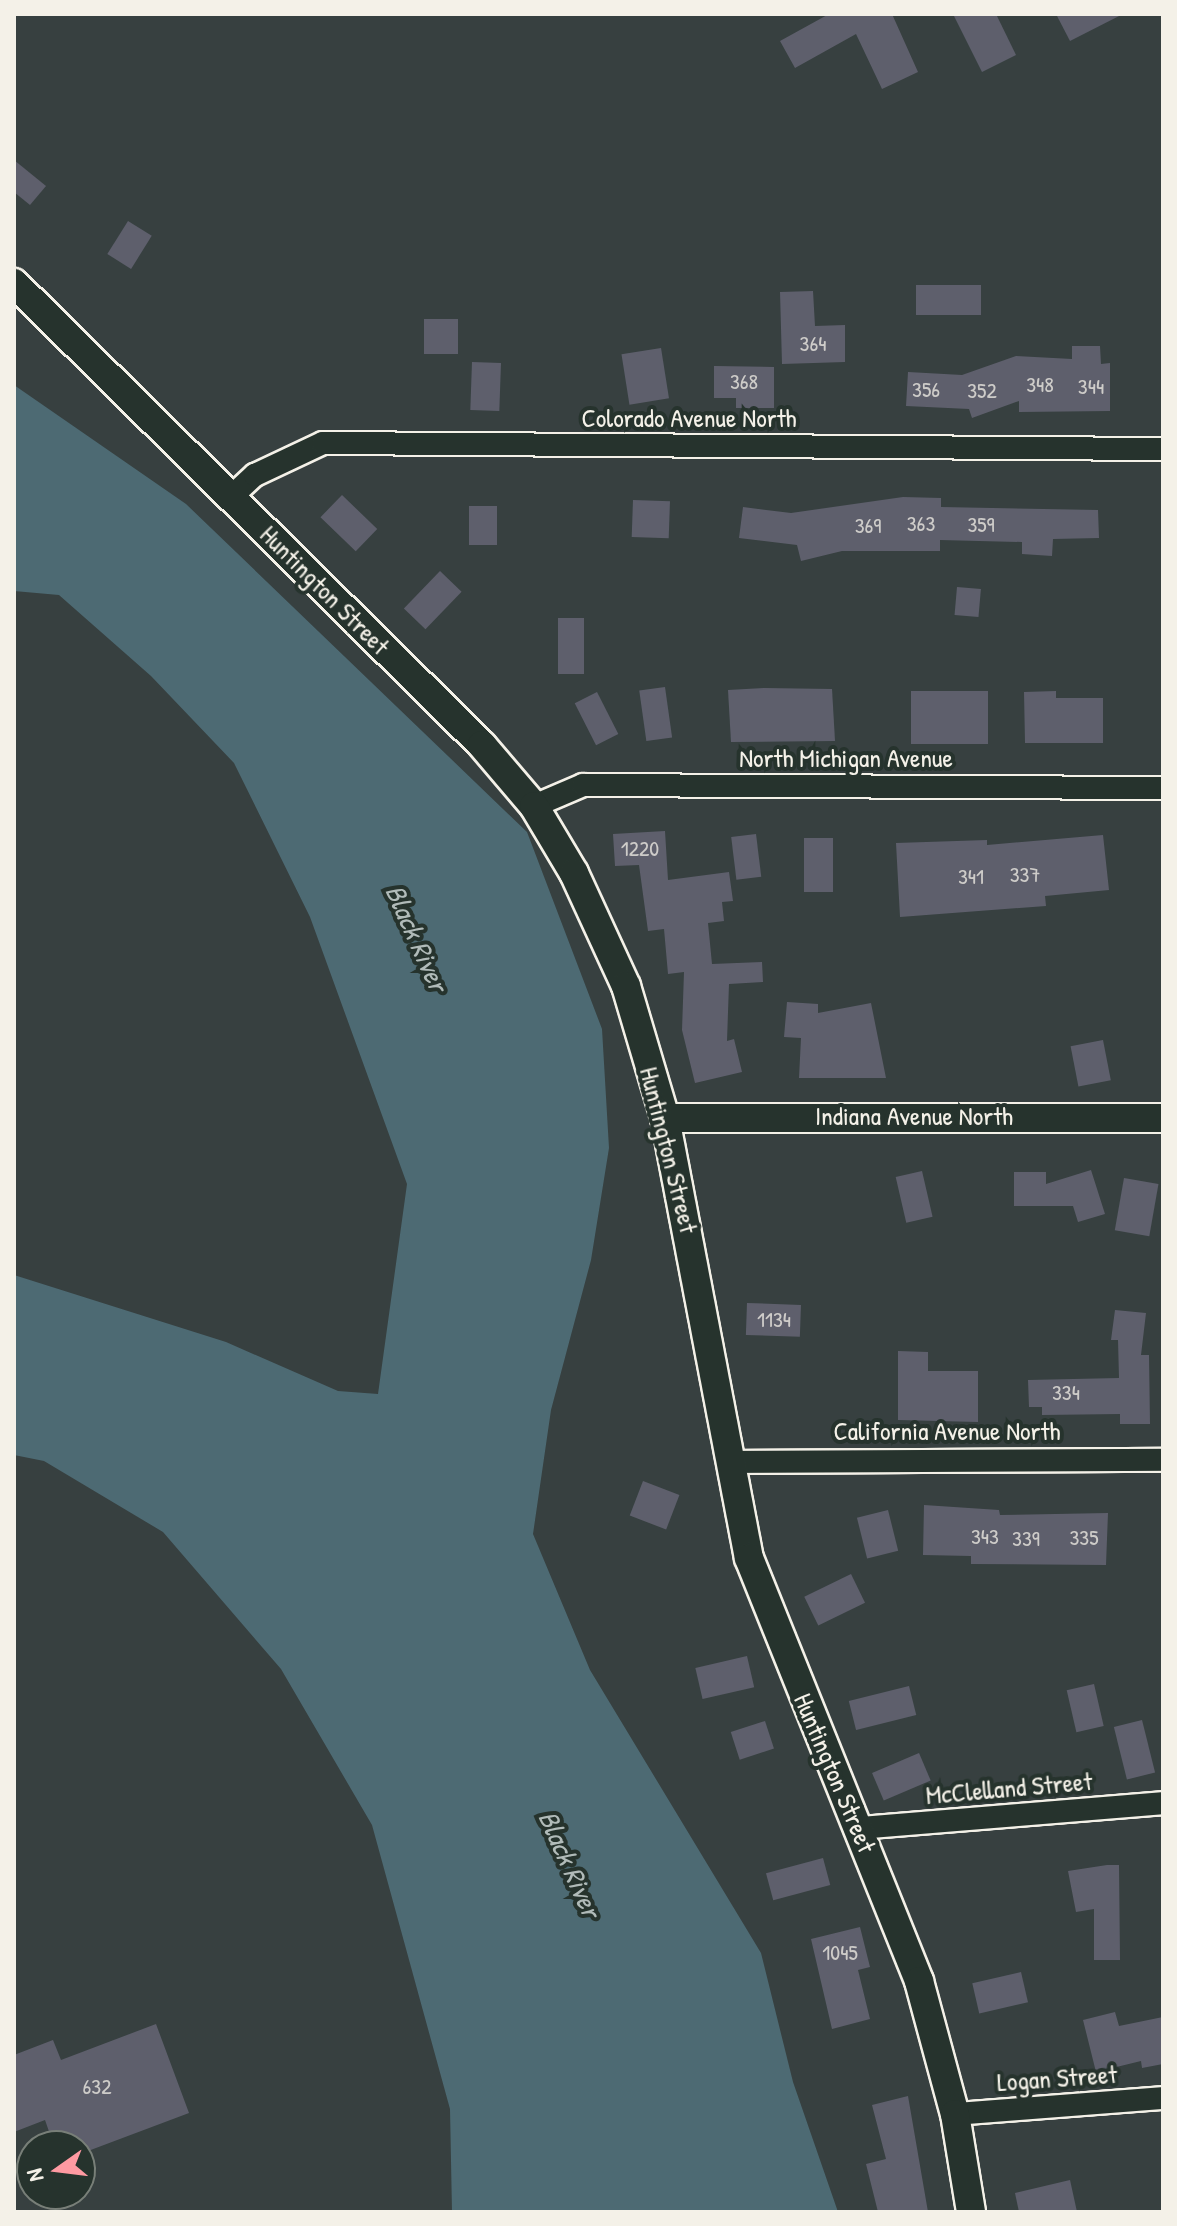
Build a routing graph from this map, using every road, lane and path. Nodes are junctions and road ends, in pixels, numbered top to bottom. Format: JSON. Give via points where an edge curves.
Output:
{"nodes":[{"id":1,"x":14,"y":283,"type":"edge"},
{"id":2,"x":1163,"y":449,"type":"edge"},
{"id":3,"x":231,"y":497,"type":"junction"},
{"id":4,"x":1163,"y":788,"type":"edge"},
{"id":5,"x":534,"y":806,"type":"junction"},
{"id":6,"x":665,"y":1118,"type":"junction"},
{"id":7,"x":1163,"y":1118,"type":"edge"},
{"id":8,"x":1163,"y":1460,"type":"edge"},
{"id":9,"x":732,"y":1462,"type":"junction"},
{"id":10,"x":1163,"y":1803,"type":"edge"},
{"id":11,"x":860,"y":1828,"type":"junction"},
{"id":12,"x":1163,"y":2098,"type":"edge"},
{"id":13,"x":955,"y":2114,"type":"junction"},
{"id":14,"x":971,"y":2212,"type":"edge"}],
"edges":[{"from":1,"to":3,"type":"street","name":"Huntington Street"},
{"from":2,"to":3,"type":"street","name":"Colorado Avenue North","via":[[323,443],[255,475]]},
{"from":3,"to":5,"type":"street","name":"Huntington Street","via":[[482,745]]},
{"from":4,"to":5,"type":"street","name":"North Michigan Avenue","via":[[583,785]]},
{"from":5,"to":6,"type":"street","name":"Huntington Street","via":[[574,873],[626,986]]},
{"from":6,"to":7,"type":"street","name":"Indiana Avenue North"},
{"from":6,"to":9,"type":"street","name":"Huntington Street"},
{"from":8,"to":9,"type":"street","name":"California Avenue North"},
{"from":9,"to":11,"type":"street","name":"Huntington Street","via":[[749,1558],[768,1616]]},
{"from":10,"to":11,"type":"street","name":"McClelland Street"},
{"from":11,"to":13,"type":"street","name":"Huntington Street","via":[[919,1981]]},
{"from":12,"to":13,"type":"street","name":"Logan Street"},
{"from":13,"to":14,"type":"street","name":"Huntington Street"}]}
